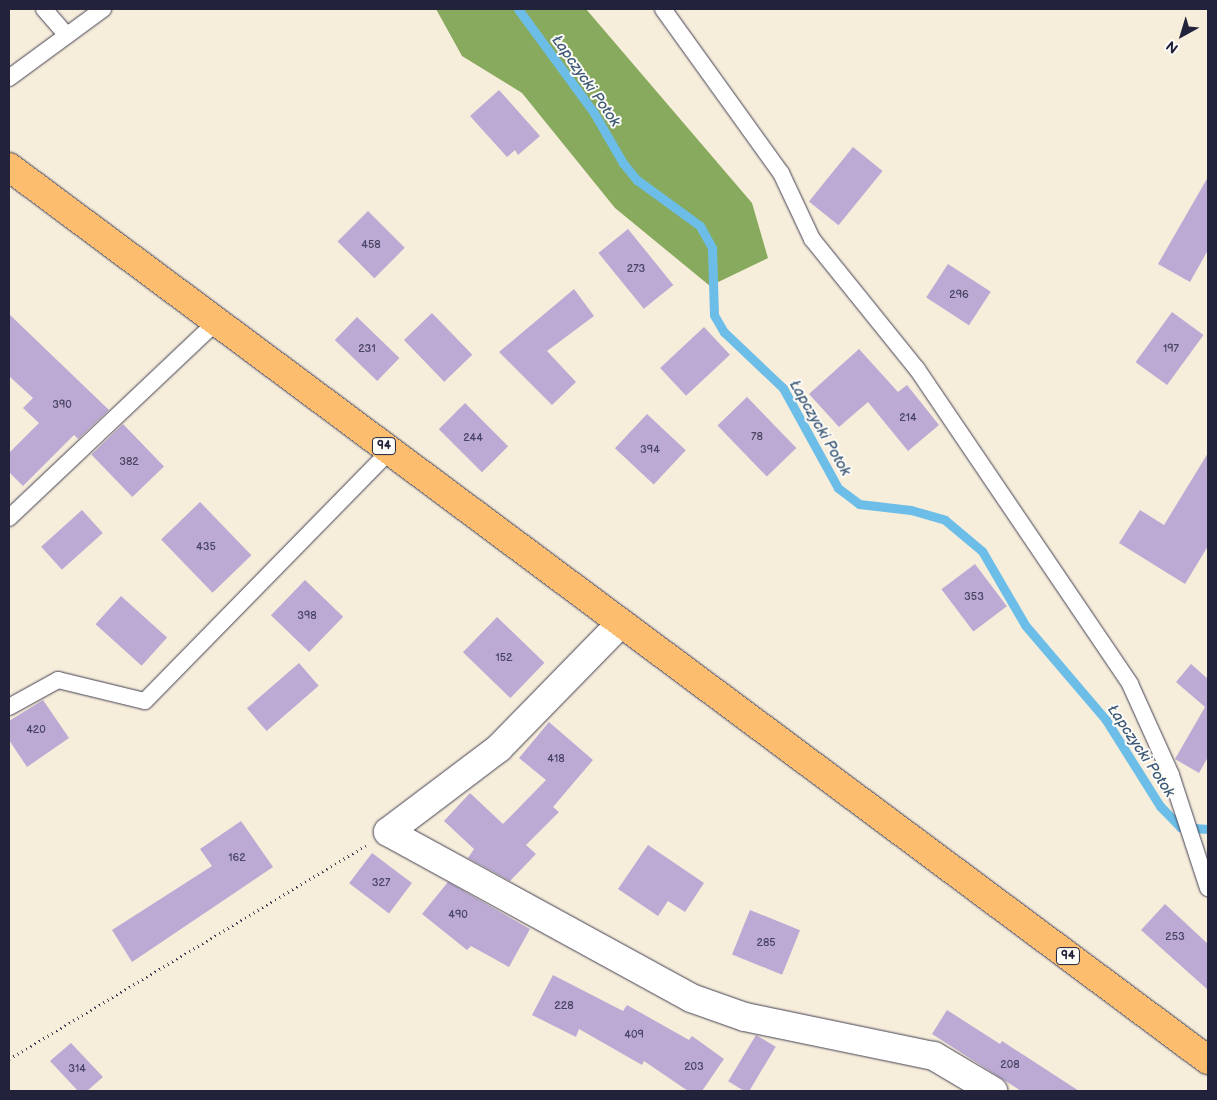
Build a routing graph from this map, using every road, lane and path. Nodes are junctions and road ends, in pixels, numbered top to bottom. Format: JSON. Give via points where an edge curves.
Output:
{"nodes":[{"id":1,"x":44,"y":9,"type":"edge"},
{"id":2,"x":103,"y":9,"type":"edge"},
{"id":3,"x":664,"y":9,"type":"edge"},
{"id":4,"x":67,"y":35,"type":"junction"},
{"id":5,"x":9,"y":78,"type":"edge"},
{"id":6,"x":9,"y":167,"type":"edge"},
{"id":7,"x":216,"y":322,"type":"junction"},
{"id":8,"x":390,"y":451,"type":"junction"},
{"id":9,"x":9,"y":518,"type":"edge"},
{"id":10,"x":620,"y":624,"type":"junction"},
{"id":11,"x":9,"y":707,"type":"edge"},
{"id":12,"x":388,"y":832,"type":"junction"},
{"id":13,"x":1208,"y":888,"type":"edge"},
{"id":14,"x":9,"y":1059,"type":"edge"},
{"id":15,"x":1208,"y":1060,"type":"edge"},
{"id":16,"x":993,"y":1091,"type":"edge"}],
"edges":[{"from":1,"to":4,"type":"lane"},
{"from":2,"to":4,"type":"lane"},
{"from":3,"to":13,"type":"lane","via":[[781,173],[812,240],[917,368],[1130,684],[1186,820]]},
{"from":4,"to":5,"type":"lane"},
{"from":6,"to":7,"type":"main road","number":"94"},
{"from":7,"to":8,"type":"main road","number":"94"},
{"from":7,"to":9,"type":"lane"},
{"from":8,"to":10,"type":"main road","number":"94"},
{"from":8,"to":11,"type":"lane","via":[[145,701],[58,680]]},
{"from":10,"to":12,"type":"street","via":[[498,748]]},
{"from":10,"to":15,"type":"main road","number":"94"},
{"from":12,"to":14,"type":"path"},
{"from":12,"to":16,"type":"street","via":[[691,998],[745,1017],[934,1056]]}]}
